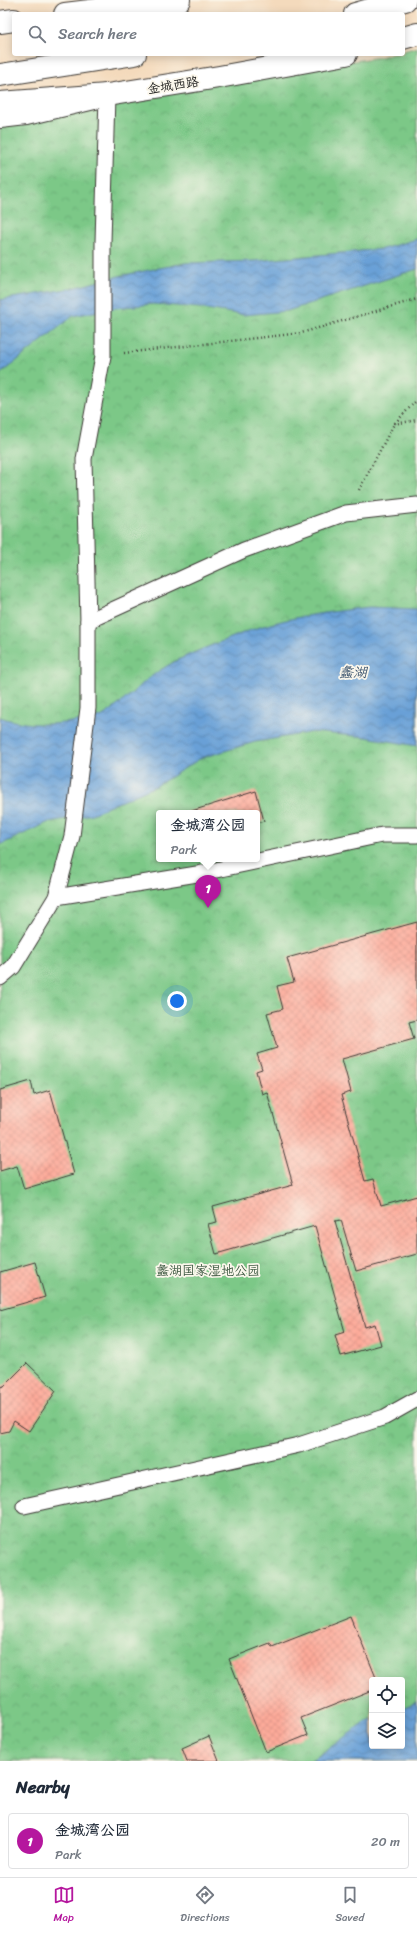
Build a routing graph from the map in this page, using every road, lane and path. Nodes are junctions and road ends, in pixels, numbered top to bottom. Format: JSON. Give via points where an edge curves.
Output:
{"nodes":[{"id":1,"x":179,"y":0,"type":"edge"},
{"id":2,"x":405,"y":0,"type":"edge"},
{"id":3,"x":81,"y":12,"type":"edge"},
{"id":4,"x":362,"y":12,"type":"edge"},
{"id":5,"x":12,"y":20,"type":"edge"},
{"id":6,"x":0,"y":22,"type":"edge"},
{"id":7,"x":417,"y":34,"type":"edge"},
{"id":8,"x":405,"y":37,"type":"edge"},
{"id":9,"x":122,"y":56,"type":"edge"},
{"id":10,"x":335,"y":56,"type":"edge"},
{"id":11,"x":0,"y":75,"type":"edge"},
{"id":12,"x":107,"y":95,"type":"junction"},
{"id":13,"x":0,"y":103,"type":"edge"},
{"id":14,"x":0,"y":118,"type":"edge"},
{"id":15,"x":417,"y":299,"type":"edge"},
{"id":16,"x":103,"y":356,"type":"junction"},
{"id":17,"x":417,"y":400,"type":"edge"},
{"id":18,"x":417,"y":420,"type":"edge"},
{"id":19,"x":394,"y":424,"type":"junction"},
{"id":20,"x":417,"y":505,"type":"edge"},
{"id":21,"x":346,"y":513,"type":"junction"},
{"id":22,"x":88,"y":621,"type":"junction"},
{"id":23,"x":417,"y":835,"type":"edge"},
{"id":24,"x":260,"y":861,"type":"edge"},
{"id":25,"x":254,"y":862,"type":"edge"},
{"id":26,"x":56,"y":897,"type":"junction"},
{"id":27,"x":0,"y":978,"type":"edge"},
{"id":28,"x":417,"y":1399,"type":"edge"},
{"id":29,"x":24,"y":1506,"type":"dead end"}],
"edges":[{"from":1,"to":3,"type":"main road"},
{"from":2,"to":4,"type":"main road"},
{"from":5,"to":6,"type":"main road"},
{"from":7,"to":8,"type":"main road"},
{"from":9,"to":11,"type":"main road"},
{"from":10,"to":12,"type":"main road","name":"金城西路"},
{"from":12,"to":13,"type":"main road"},
{"from":12,"to":14,"type":"main road","name":"金城西路"},
{"from":12,"to":16,"type":"lane"},
{"from":15,"to":16,"type":"path","via":[[301,333]]},
{"from":16,"to":22,"type":"lane","via":[[84,459]]},
{"from":17,"to":19,"type":"path"},
{"from":18,"to":19,"type":"path"},
{"from":19,"to":21,"type":"path"},
{"from":20,"to":21,"type":"lane"},
{"from":21,"to":22,"type":"lane","via":[[244,550]]},
{"from":22,"to":26,"type":"lane","via":[[88,708],[72,836]]},
{"from":23,"to":24,"type":"lane","via":[[382,835]]},
{"from":25,"to":26,"type":"lane"},
{"from":26,"to":27,"type":"lane","via":[[13,967]]},
{"from":28,"to":29,"type":"lane","via":[[385,1417],[300,1445]]}]}
